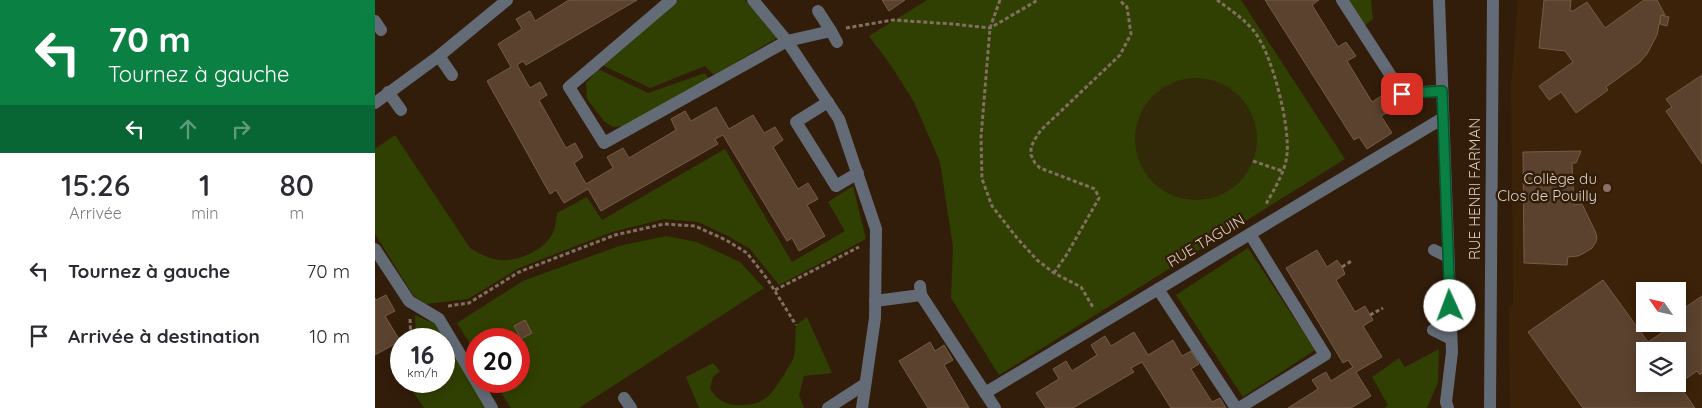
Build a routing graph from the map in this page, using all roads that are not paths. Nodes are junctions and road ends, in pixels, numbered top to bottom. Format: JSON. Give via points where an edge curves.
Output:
{"nodes":[{"id":1,"x":507,"y":0,"type":"edge"},
{"id":2,"x":671,"y":0,"type":"edge"},
{"id":3,"x":753,"y":0,"type":"edge"},
{"id":4,"x":1342,"y":0,"type":"edge"},
{"id":5,"x":1439,"y":0,"type":"edge"},
{"id":6,"x":1493,"y":0,"type":"edge"},
{"id":7,"x":818,"y":11,"type":"dead end"},
{"id":8,"x":787,"y":41,"type":"junction"},
{"id":9,"x":439,"y":56,"type":"junction"},
{"id":10,"x":452,"y":75,"type":"dead end"},
{"id":11,"x":1442,"y":91,"type":"junction"},
{"id":12,"x":388,"y":92,"type":"junction"},
{"id":13,"x":828,"y":102,"type":"junction"},
{"id":14,"x":375,"y":103,"type":"edge"},
{"id":15,"x":401,"y":110,"type":"dead end"},
{"id":16,"x":1443,"y":118,"type":"junction"},
{"id":17,"x":857,"y":172,"type":"junction"},
{"id":18,"x":1250,"y":234,"type":"junction"},
{"id":19,"x":375,"y":249,"type":"edge"},
{"id":20,"x":1433,"y":250,"type":"dead end"},
{"id":21,"x":1448,"y":257,"type":"junction"},
{"id":22,"x":1158,"y":289,"type":"junction"},
{"id":23,"x":875,"y":300,"type":"junction"},
{"id":24,"x":1433,"y":330,"type":"dead end"},
{"id":25,"x":1451,"y":339,"type":"junction"},
{"id":26,"x":465,"y":363,"type":"edge"},
{"id":27,"x":865,"y":384,"type":"junction"},
{"id":28,"x":484,"y":393,"type":"edge"},
{"id":29,"x":985,"y":393,"type":"junction"},
{"id":30,"x":1446,"y":406,"type":"edge"},
{"id":31,"x":493,"y":408,"type":"edge"},
{"id":32,"x":828,"y":408,"type":"edge"},
{"id":33,"x":862,"y":408,"type":"edge"},
{"id":34,"x":995,"y":408,"type":"edge"},
{"id":35,"x":1238,"y":408,"type":"edge"},
{"id":36,"x":1490,"y":408,"type":"edge"}],
"edges":[{"from":1,"to":9,"type":"street"},
{"from":2,"to":8,"type":"street","via":[[569,87],[604,143]]},
{"from":3,"to":8,"type":"street"},
{"from":4,"to":11,"type":"street","via":[[1402,94]]},
{"from":5,"to":11,"type":"street"},
{"from":6,"to":36,"type":"street","name":"RUE HENRI FARMAN"},
{"from":7,"to":8,"type":"street","via":[[834,36]]},
{"from":8,"to":13,"type":"street"},
{"from":9,"to":10,"type":"street"},
{"from":9,"to":12,"type":"street"},
{"from":11,"to":16,"type":"street"},
{"from":12,"to":14,"type":"street"},
{"from":12,"to":15,"type":"street"},
{"from":13,"to":17,"type":"street","via":[[839,120]]},
{"from":13,"to":17,"type":"street","via":[[796,122],[836,186]]},
{"from":16,"to":18,"type":"street","name":"RUE TAGUIN"},
{"from":16,"to":21,"type":"street"},
{"from":17,"to":23,"type":"street","via":[[876,229]]},
{"from":18,"to":22,"type":"street","name":"RUE TAGUIN"},
{"from":18,"to":35,"type":"street","via":[[1325,355]]},
{"from":19,"to":26,"type":"street","via":[[409,301],[439,319]]},
{"from":20,"to":21,"type":"street"},
{"from":21,"to":25,"type":"street"},
{"from":22,"to":29,"type":"street","name":"RUE TAGUIN"},
{"from":22,"to":35,"type":"street"},
{"from":23,"to":27,"type":"street"},
{"from":23,"to":29,"type":"street","via":[[920,290]]},
{"from":24,"to":25,"type":"street"},
{"from":25,"to":30,"type":"street"},
{"from":27,"to":32,"type":"street"},
{"from":27,"to":33,"type":"street"},
{"from":28,"to":31,"type":"street"},
{"from":29,"to":34,"type":"street"}]}
